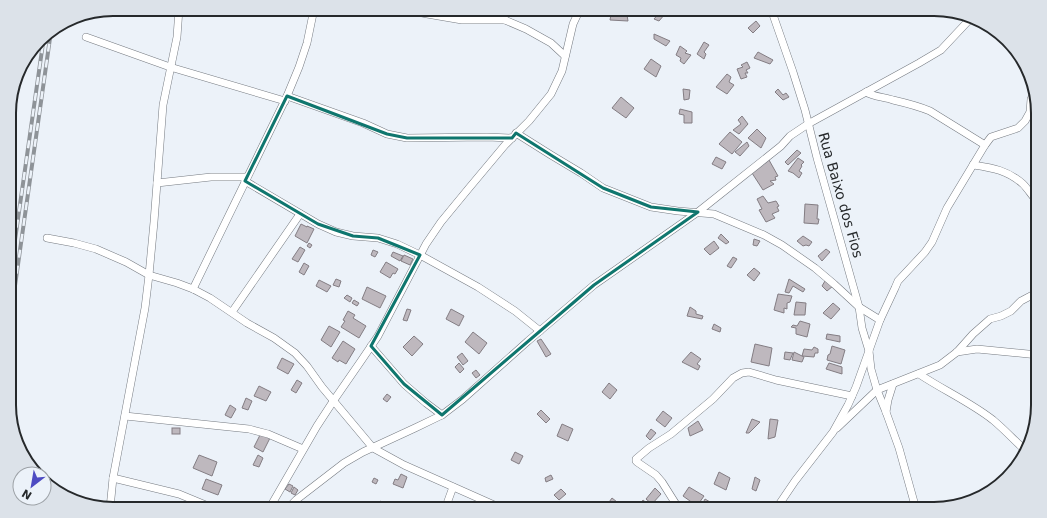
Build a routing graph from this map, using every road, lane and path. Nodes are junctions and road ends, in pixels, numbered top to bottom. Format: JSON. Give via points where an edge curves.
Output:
{"nodes":[{"id":1,"x":178,"y":16,"type":"edge"},
{"id":2,"x":313,"y":16,"type":"edge"},
{"id":3,"x":439,"y":16,"type":"edge"},
{"id":4,"x":498,"y":16,"type":"edge"},
{"id":5,"x":577,"y":16,"type":"edge"},
{"id":6,"x":773,"y":16,"type":"edge"},
{"id":7,"x":505,"y":20,"type":"junction"},
{"id":8,"x":968,"y":22,"type":"edge"},
{"id":9,"x":86,"y":37,"type":"dead end"},
{"id":10,"x":566,"y":56,"type":"junction"},
{"id":11,"x":170,"y":67,"type":"junction"},
{"id":12,"x":866,"y":92,"type":"junction"},
{"id":13,"x":286,"y":98,"type":"junction"},
{"id":14,"x":1030,"y":106,"type":"edge"},
{"id":15,"x":808,"y":124,"type":"junction"},
{"id":16,"x":514,"y":136,"type":"junction"},
{"id":17,"x":985,"y":145,"type":"junction"},
{"id":18,"x":973,"y":165,"type":"junction"},
{"id":19,"x":246,"y":179,"type":"junction"},
{"id":20,"x":157,"y":183,"type":"junction"},
{"id":21,"x":1031,"y":194,"type":"edge"},
{"id":22,"x":698,"y":212,"type":"junction"},
{"id":23,"x":300,"y":214,"type":"junction"},
{"id":24,"x":47,"y":238,"type":"dead end"},
{"id":25,"x":420,"y":255,"type":"junction"},
{"id":26,"x":149,"y":275,"type":"junction"},
{"id":27,"x":193,"y":289,"type":"junction"},
{"id":28,"x":1031,"y":296,"type":"edge"},
{"id":29,"x":859,"y":307,"type":"junction"},
{"id":30,"x":232,"y":312,"type":"junction"},
{"id":31,"x":880,"y":320,"type":"junction"},
{"id":32,"x":540,"y":331,"type":"junction"},
{"id":33,"x":371,"y":346,"type":"junction"},
{"id":34,"x":869,"y":351,"type":"junction"},
{"id":35,"x":957,"y":352,"type":"junction"},
{"id":36,"x":1031,"y":354,"type":"edge"},
{"id":37,"x":919,"y":374,"type":"junction"},
{"id":38,"x":894,"y":384,"type":"junction"},
{"id":39,"x":877,"y":390,"type":"junction"},
{"id":40,"x":852,"y":396,"type":"junction"},
{"id":41,"x":334,"y":400,"type":"junction"},
{"id":42,"x":886,"y":412,"type":"junction"},
{"id":43,"x":442,"y":415,"type":"junction"},
{"id":44,"x":125,"y":416,"type":"junction"},
{"id":45,"x":833,"y":432,"type":"junction"},
{"id":46,"x":1021,"y":447,"type":"edge"},
{"id":47,"x":373,"y":448,"type":"junction"},
{"id":48,"x":303,"y":449,"type":"junction"},
{"id":49,"x":113,"y":478,"type":"junction"},
{"id":50,"x":453,"y":487,"type":"junction"},
{"id":51,"x":111,"y":502,"type":"edge"},
{"id":52,"x":198,"y":502,"type":"edge"},
{"id":53,"x":273,"y":502,"type":"edge"},
{"id":54,"x":294,"y":502,"type":"edge"},
{"id":55,"x":448,"y":502,"type":"edge"},
{"id":56,"x":487,"y":502,"type":"edge"},
{"id":57,"x":675,"y":502,"type":"edge"},
{"id":58,"x":780,"y":502,"type":"edge"},
{"id":59,"x":914,"y":502,"type":"edge"}],
"edges":[{"from":1,"to":11,"type":"street"},
{"from":2,"to":13,"type":"street","via":[[307,44]]},
{"from":3,"to":7,"type":"street","via":[[462,20]]},
{"from":4,"to":7,"type":"street"},
{"from":5,"to":10,"type":"street"},
{"from":6,"to":15,"type":"street","name":"Rua Baixo dos Fios"},
{"from":7,"to":10,"type":"street","via":[[526,29]]},
{"from":8,"to":12,"type":"street","via":[[941,50]]},
{"from":9,"to":11,"type":"street"},
{"from":10,"to":16,"type":"street","via":[[551,94]]},
{"from":11,"to":13,"type":"street"},
{"from":11,"to":20,"type":"street","via":[[162,105]]},
{"from":12,"to":15,"type":"street"},
{"from":12,"to":17,"type":"street","via":[[869,95],[930,111]]},
{"from":13,"to":16,"type":"street","via":[[363,123],[387,134],[407,138]]},
{"from":13,"to":19,"type":"street"},
{"from":14,"to":17,"type":"street","via":[[1025,121],[1018,128],[991,137]]},
{"from":15,"to":22,"type":"street"},
{"from":15,"to":29,"type":"street","name":"Rua Baixo dos Fios"},
{"from":16,"to":22,"type":"street","via":[[582,172],[602,188],[651,207]]},
{"from":16,"to":25,"type":"street","via":[[441,222]]},
{"from":17,"to":18,"type":"street"},
{"from":18,"to":21,"type":"street","via":[[1004,171],[1024,185]]},
{"from":18,"to":31,"type":"street","via":[[947,208],[932,242],[898,281]]},
{"from":19,"to":20,"type":"street","via":[[211,177]]},
{"from":19,"to":23,"type":"street"},
{"from":19,"to":27,"type":"street"},
{"from":20,"to":26,"type":"street"},
{"from":22,"to":29,"type":"street","via":[[714,214],[735,222],[782,245],[823,274]]},
{"from":22,"to":32,"type":"street","via":[[594,285]]},
{"from":23,"to":25,"type":"street","via":[[336,232],[378,238]]},
{"from":23,"to":30,"type":"street"},
{"from":24,"to":26,"type":"street","via":[[96,249]]},
{"from":25,"to":32,"type":"street","via":[[478,287]]},
{"from":25,"to":33,"type":"street"},
{"from":26,"to":27,"type":"street"},
{"from":26,"to":44,"type":"street"},
{"from":27,"to":30,"type":"street"},
{"from":28,"to":35,"type":"street","via":[[1011,311],[990,319]]},
{"from":29,"to":31,"type":"street"},
{"from":29,"to":34,"type":"street","name":"Rua Baixo dos Fios"},
{"from":30,"to":41,"type":"street","via":[[295,353]]},
{"from":31,"to":34,"type":"street"},
{"from":32,"to":43,"type":"street"},
{"from":33,"to":41,"type":"street"},
{"from":33,"to":43,"type":"street","via":[[404,384]]},
{"from":34,"to":39,"type":"street","name":"Rua Baixo dos Fios"},
{"from":34,"to":40,"type":"street"},
{"from":35,"to":36,"type":"street","via":[[977,349]]},
{"from":35,"to":37,"type":"street","via":[[940,365]]},
{"from":37,"to":38,"type":"street"},
{"from":37,"to":46,"type":"street","via":[[993,420]]},
{"from":38,"to":39,"type":"street"},
{"from":38,"to":42,"type":"street"},
{"from":39,"to":42,"type":"street","name":"Rua Baixo dos Fios"},
{"from":39,"to":45,"type":"street"},
{"from":40,"to":45,"type":"street"},
{"from":40,"to":57,"type":"street","via":[[749,372],[738,375],[671,434],[636,459],[656,475]]},
{"from":41,"to":47,"type":"street"},
{"from":41,"to":48,"type":"street"},
{"from":42,"to":59,"type":"street"},
{"from":43,"to":47,"type":"street"},
{"from":44,"to":48,"type":"street","via":[[249,429]]},
{"from":44,"to":49,"type":"street"},
{"from":45,"to":58,"type":"street"},
{"from":47,"to":50,"type":"street"},
{"from":47,"to":54,"type":"street","via":[[344,463]]},
{"from":48,"to":53,"type":"street"},
{"from":49,"to":51,"type":"street"},
{"from":49,"to":52,"type":"street","via":[[179,494]]},
{"from":50,"to":55,"type":"street"},
{"from":50,"to":56,"type":"street"}]}
